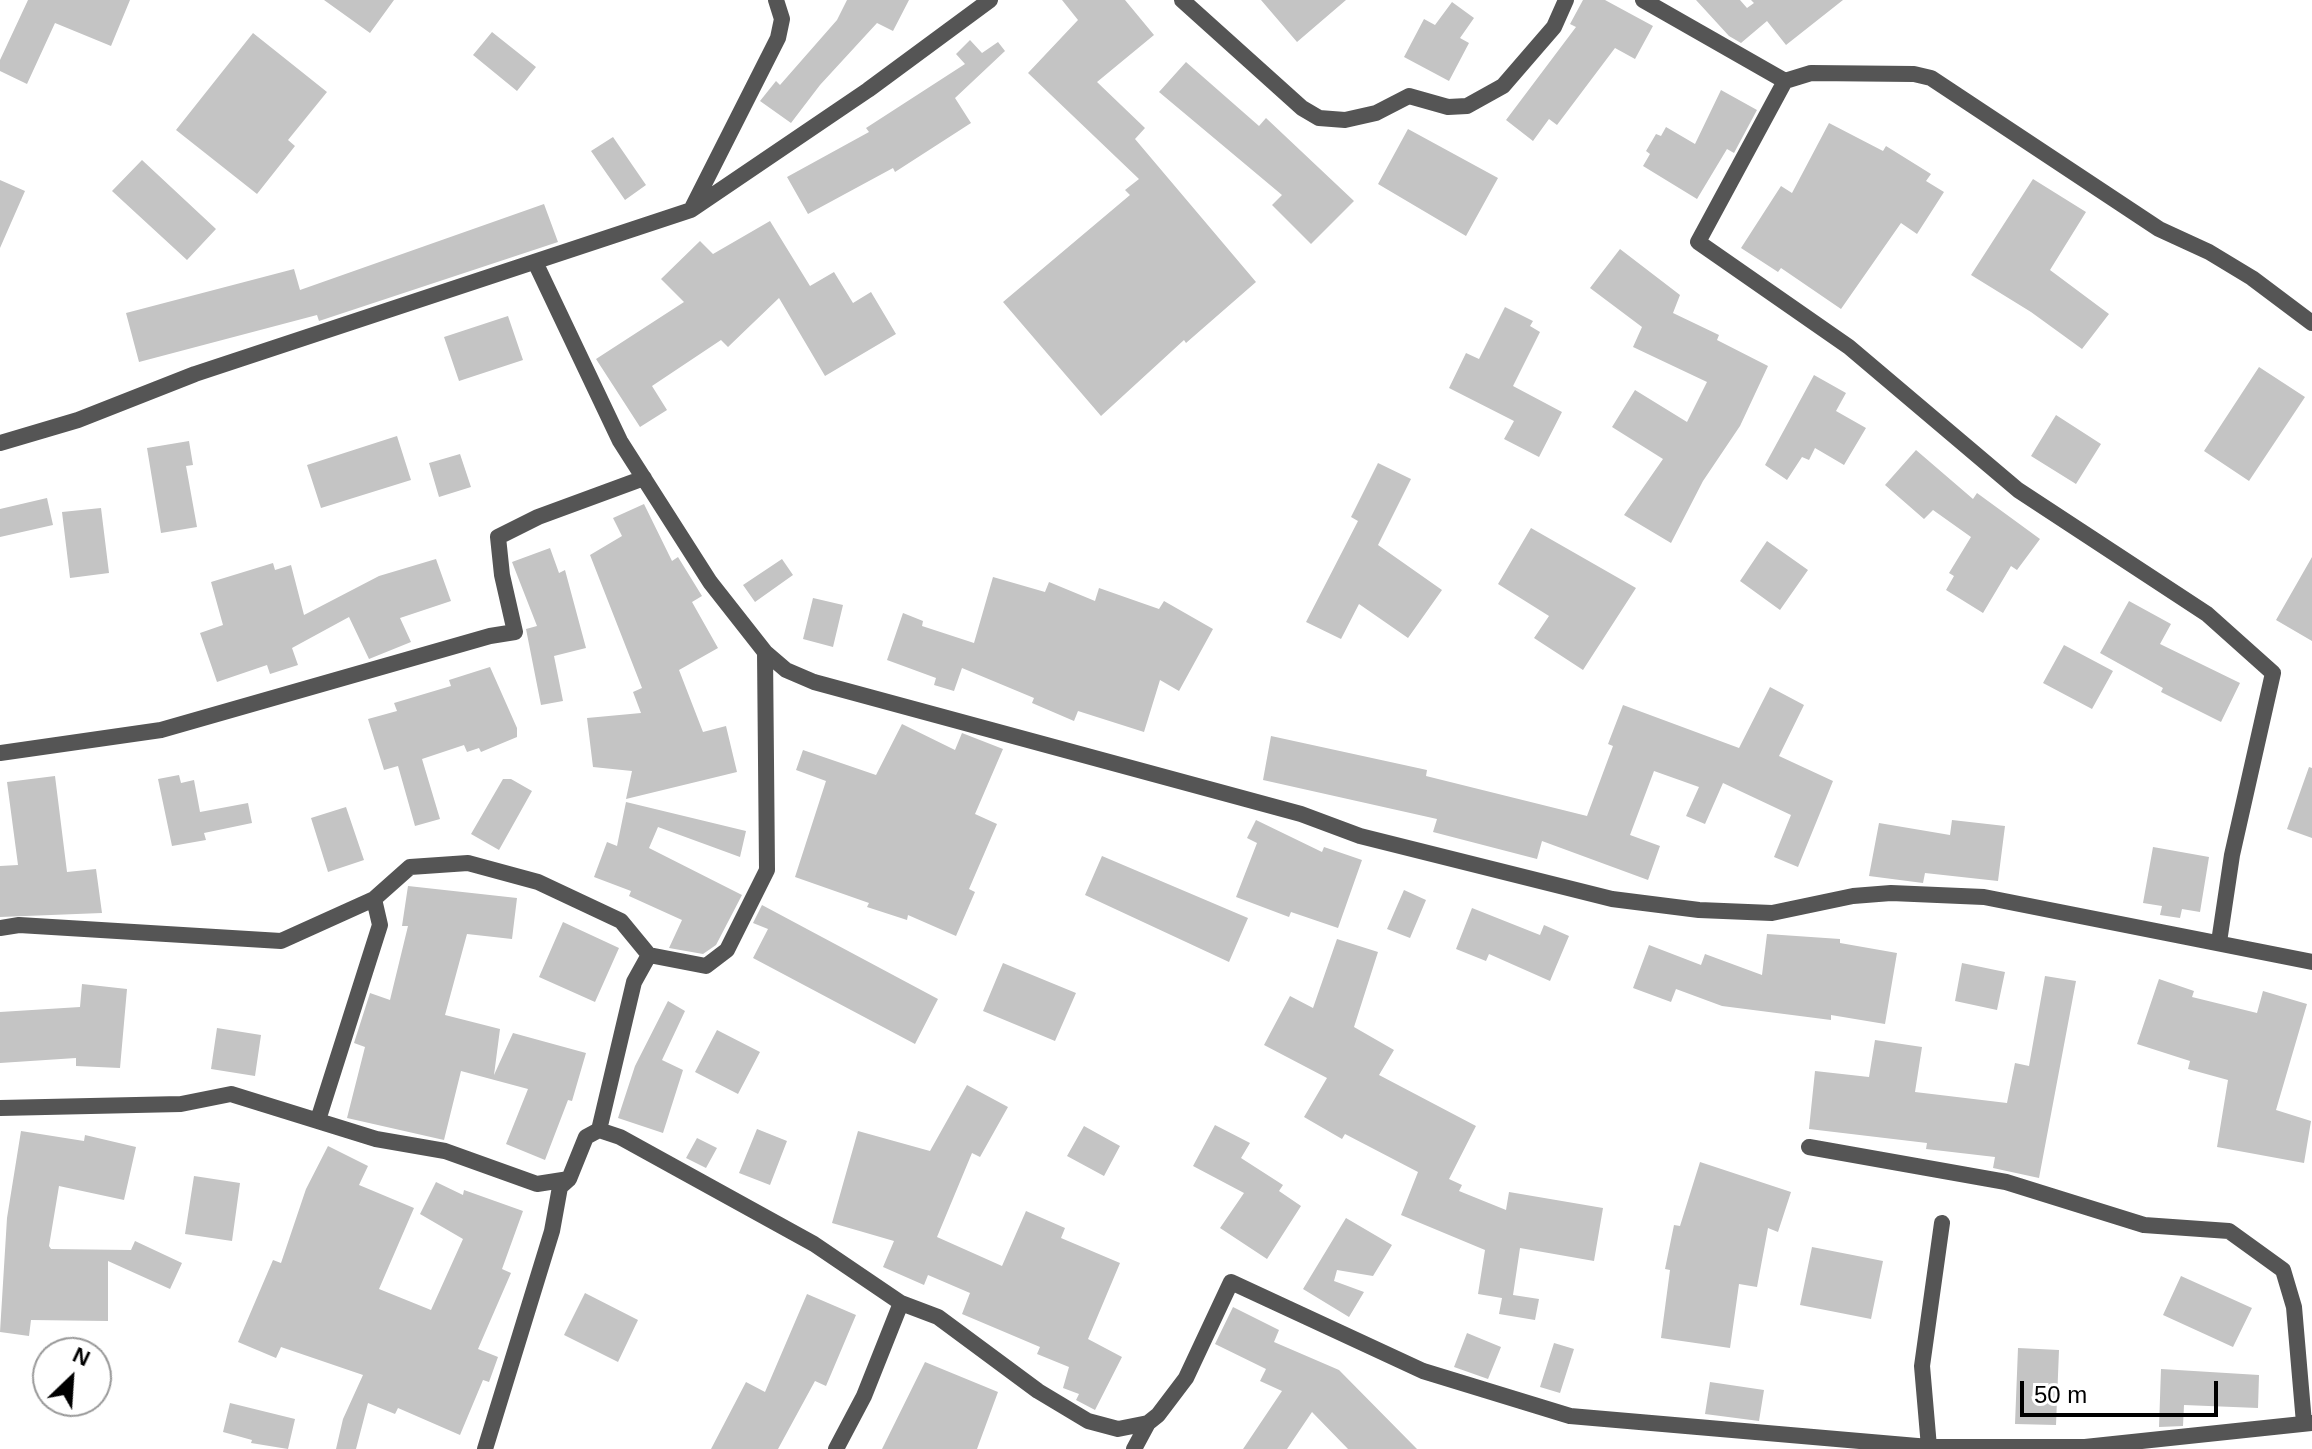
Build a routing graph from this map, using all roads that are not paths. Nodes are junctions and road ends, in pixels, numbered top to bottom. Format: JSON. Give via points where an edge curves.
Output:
{"nodes":[{"id":1,"x":776,"y":0,"type":"edge"},
{"id":2,"x":990,"y":0,"type":"edge"},
{"id":3,"x":1182,"y":0,"type":"edge"},
{"id":4,"x":1566,"y":0,"type":"edge"},
{"id":5,"x":1643,"y":0,"type":"edge"},
{"id":6,"x":1785,"y":81,"type":"junction"},
{"id":7,"x":691,"y":210,"type":"junction"},
{"id":8,"x":535,"y":262,"type":"junction"},
{"id":9,"x":2312,"y":323,"type":"edge"},
{"id":10,"x":0,"y":443,"type":"edge"},
{"id":11,"x":644,"y":478,"type":"junction"},
{"id":12,"x":765,"y":652,"type":"junction"},
{"id":13,"x":0,"y":753,"type":"edge"},
{"id":14,"x":374,"y":899,"type":"junction"},
{"id":15,"x":0,"y":928,"type":"edge"},
{"id":16,"x":2219,"y":942,"type":"junction"},
{"id":17,"x":649,"y":955,"type":"junction"},
{"id":18,"x":2312,"y":962,"type":"edge"},
{"id":19,"x":0,"y":1108,"type":"edge"},
{"id":20,"x":318,"y":1120,"type":"junction"},
{"id":21,"x":599,"y":1130,"type":"junction"},
{"id":22,"x":1809,"y":1147,"type":"dead end"},
{"id":23,"x":569,"y":1179,"type":"junction"},
{"id":24,"x":1942,"y":1223,"type":"dead end"},
{"id":25,"x":901,"y":1303,"type":"junction"},
{"id":26,"x":1148,"y":1423,"type":"junction"},
{"id":27,"x":2308,"y":1423,"type":"edge"},
{"id":28,"x":1929,"y":1447,"type":"junction"},
{"id":29,"x":485,"y":1449,"type":"edge"},
{"id":30,"x":836,"y":1449,"type":"edge"},
{"id":31,"x":1134,"y":1449,"type":"edge"}],
"edges":[{"from":1,"to":7,"type":"street","via":[[782,19],[778,38]]},
{"from":2,"to":7,"type":"street"},
{"from":3,"to":4,"type":"street","via":[[1273,85],[1310,113],[1331,120],[1376,113],[1409,96],[1448,107],[1467,106],[1503,86],[1554,27]]},
{"from":5,"to":6,"type":"street"},
{"from":6,"to":9,"type":"street","via":[[1811,73],[1931,78],[2159,229],[2252,278]]},
{"from":6,"to":16,"type":"street","via":[[1698,242],[1849,347],[2018,490],[2207,614],[2273,673],[2232,855]]},
{"from":7,"to":8,"type":"street"},
{"from":8,"to":10,"type":"street"},
{"from":8,"to":11,"type":"street","via":[[620,441]]},
{"from":11,"to":12,"type":"street","via":[[710,582]]},
{"from":11,"to":13,"type":"street","via":[[498,537],[515,632],[161,730]]},
{"from":12,"to":16,"type":"street","via":[[786,670],[814,682],[1301,814],[1360,836],[1612,899],[1772,913],[1891,893],[1984,897]]},
{"from":12,"to":17,"type":"street","via":[[767,870],[727,950],[706,966]]},
{"from":14,"to":15,"type":"street","via":[[281,941]]},
{"from":14,"to":17,"type":"street","via":[[410,867],[468,863],[538,882],[621,921]]},
{"from":14,"to":20,"type":"street","via":[[380,925]]},
{"from":16,"to":18,"type":"street"},
{"from":17,"to":21,"type":"street","via":[[634,982]]},
{"from":19,"to":20,"type":"street","via":[[181,1104],[231,1094]]},
{"from":20,"to":23,"type":"street","via":[[376,1139],[445,1151],[537,1184]]},
{"from":21,"to":23,"type":"street","via":[[586,1137]]},
{"from":21,"to":25,"type":"street","via":[[667,1161],[814,1244]]},
{"from":22,"to":27,"type":"street","via":[[2006,1182],[2144,1225],[2229,1231],[2283,1270],[2294,1307]]},
{"from":23,"to":29,"type":"street","via":[[560,1187],[552,1231]]},
{"from":24,"to":28,"type":"street","via":[[1922,1366]]},
{"from":25,"to":26,"type":"street","via":[[938,1317],[1088,1421],[1118,1429]]},
{"from":25,"to":30,"type":"street","via":[[864,1396]]},
{"from":26,"to":28,"type":"street","via":[[1186,1378],[1231,1282],[1423,1371],[1570,1416]]},
{"from":26,"to":31,"type":"street"},
{"from":27,"to":28,"type":"street","via":[[2085,1447]]}]}
